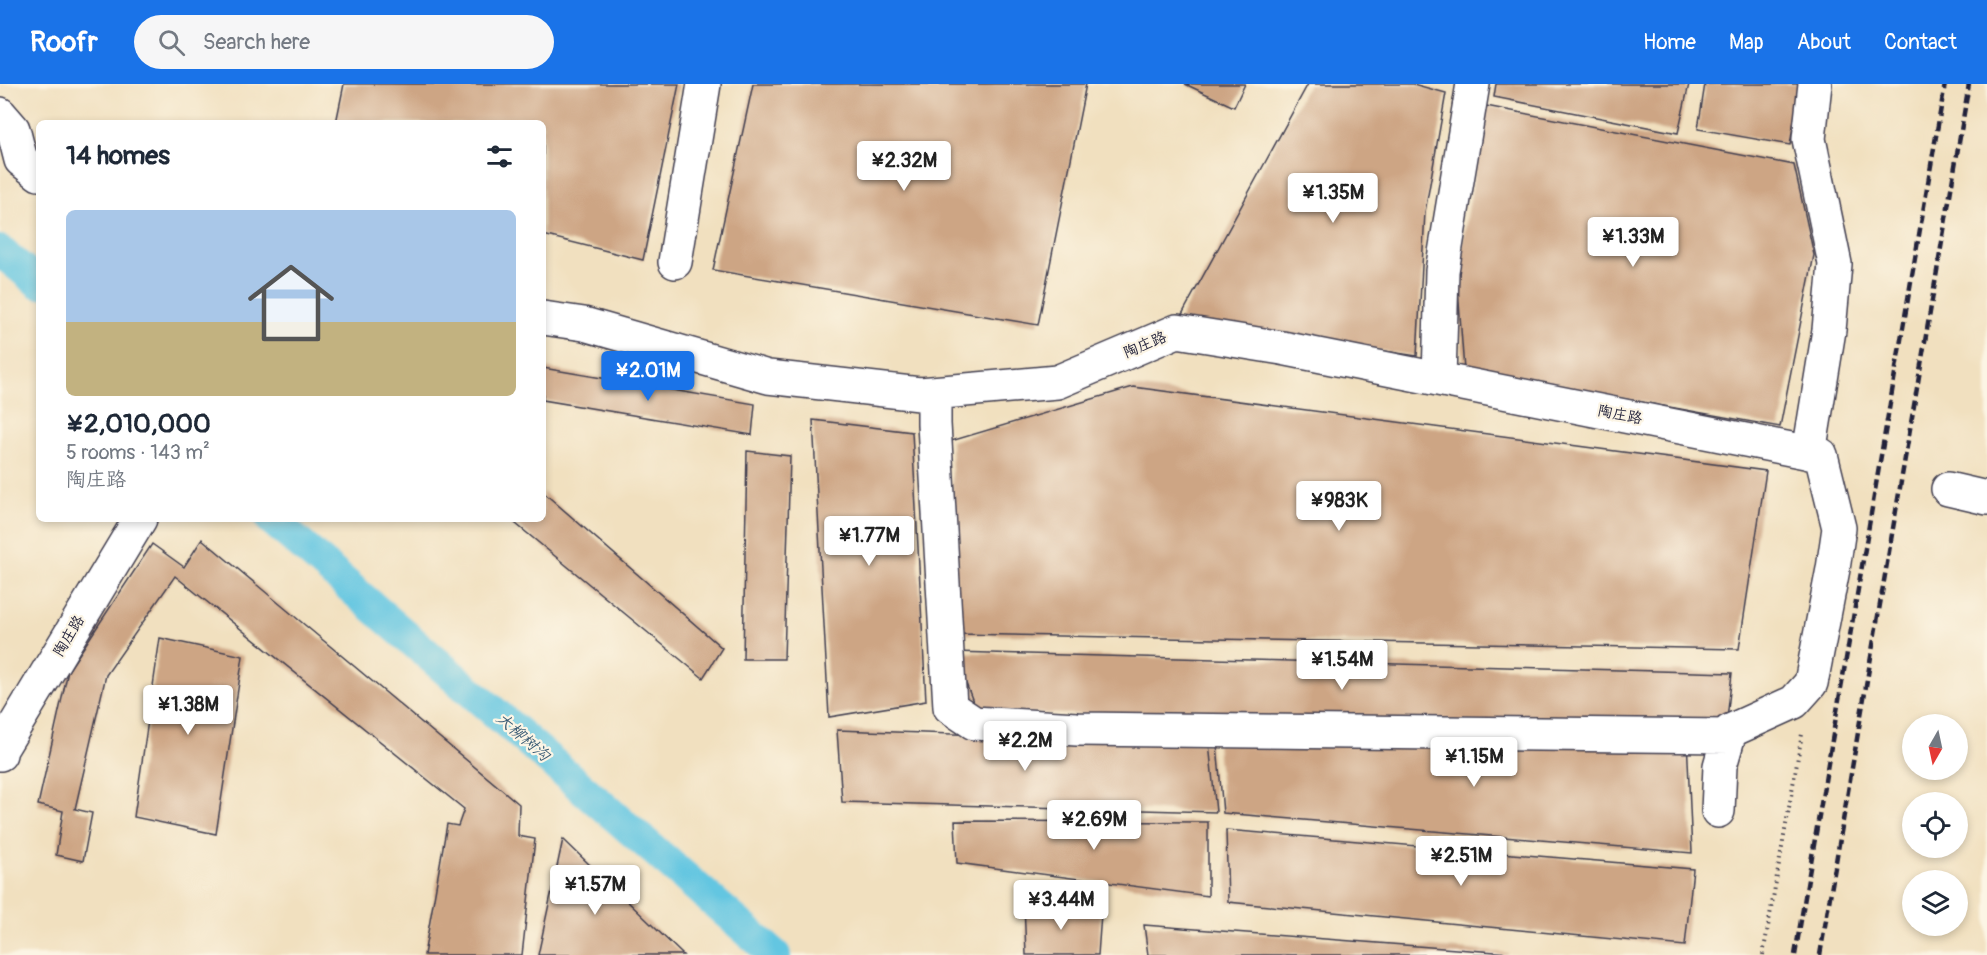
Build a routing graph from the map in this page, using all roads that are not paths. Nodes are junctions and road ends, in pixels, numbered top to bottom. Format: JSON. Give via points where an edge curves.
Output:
{"nodes":[{"id":1,"x":704,"y":84,"type":"edge"},
{"id":2,"x":1473,"y":84,"type":"edge"},
{"id":3,"x":1815,"y":84,"type":"edge"},
{"id":4,"x":0,"y":114,"type":"edge"},
{"id":5,"x":36,"y":172,"type":"edge"},
{"id":6,"x":675,"y":262,"type":"dead end"},
{"id":7,"x":546,"y":318,"type":"edge"},
{"id":8,"x":1439,"y":379,"type":"junction"},
{"id":9,"x":934,"y":393,"type":"junction"},
{"id":10,"x":1815,"y":454,"type":"junction"},
{"id":11,"x":1948,"y":489,"type":"dead end"},
{"id":12,"x":1987,"y":498,"type":"edge"},
{"id":13,"x":138,"y":522,"type":"edge"},
{"id":14,"x":1729,"y":736,"type":"junction"},
{"id":15,"x":0,"y":754,"type":"edge"},
{"id":16,"x":1718,"y":811,"type":"dead end"}],
"edges":[{"from":1,"to":6,"type":"street"},
{"from":2,"to":8,"type":"street","via":[[1442,271]]},
{"from":3,"to":10,"type":"street","via":[[1809,139],[1835,264]]},
{"from":4,"to":5,"type":"street","via":[[13,129],[21,160]]},
{"from":7,"to":9,"type":"street","name":"陶庄路","via":[[584,324],[768,377]]},
{"from":8,"to":9,"type":"street","name":"陶庄路","via":[[1177,331],[1057,382]]},
{"from":8,"to":10,"type":"street","name":"陶庄路"},
{"from":9,"to":14,"type":"street","via":[[950,707],[974,723],[1077,729]]},
{"from":10,"to":14,"type":"street","via":[[1839,528],[1811,683],[1794,702],[1730,731]]},
{"from":11,"to":12,"type":"street"},
{"from":13,"to":15,"type":"street","name":"陶庄路"},
{"from":14,"to":16,"type":"street","via":[[1720,766]]}]}
